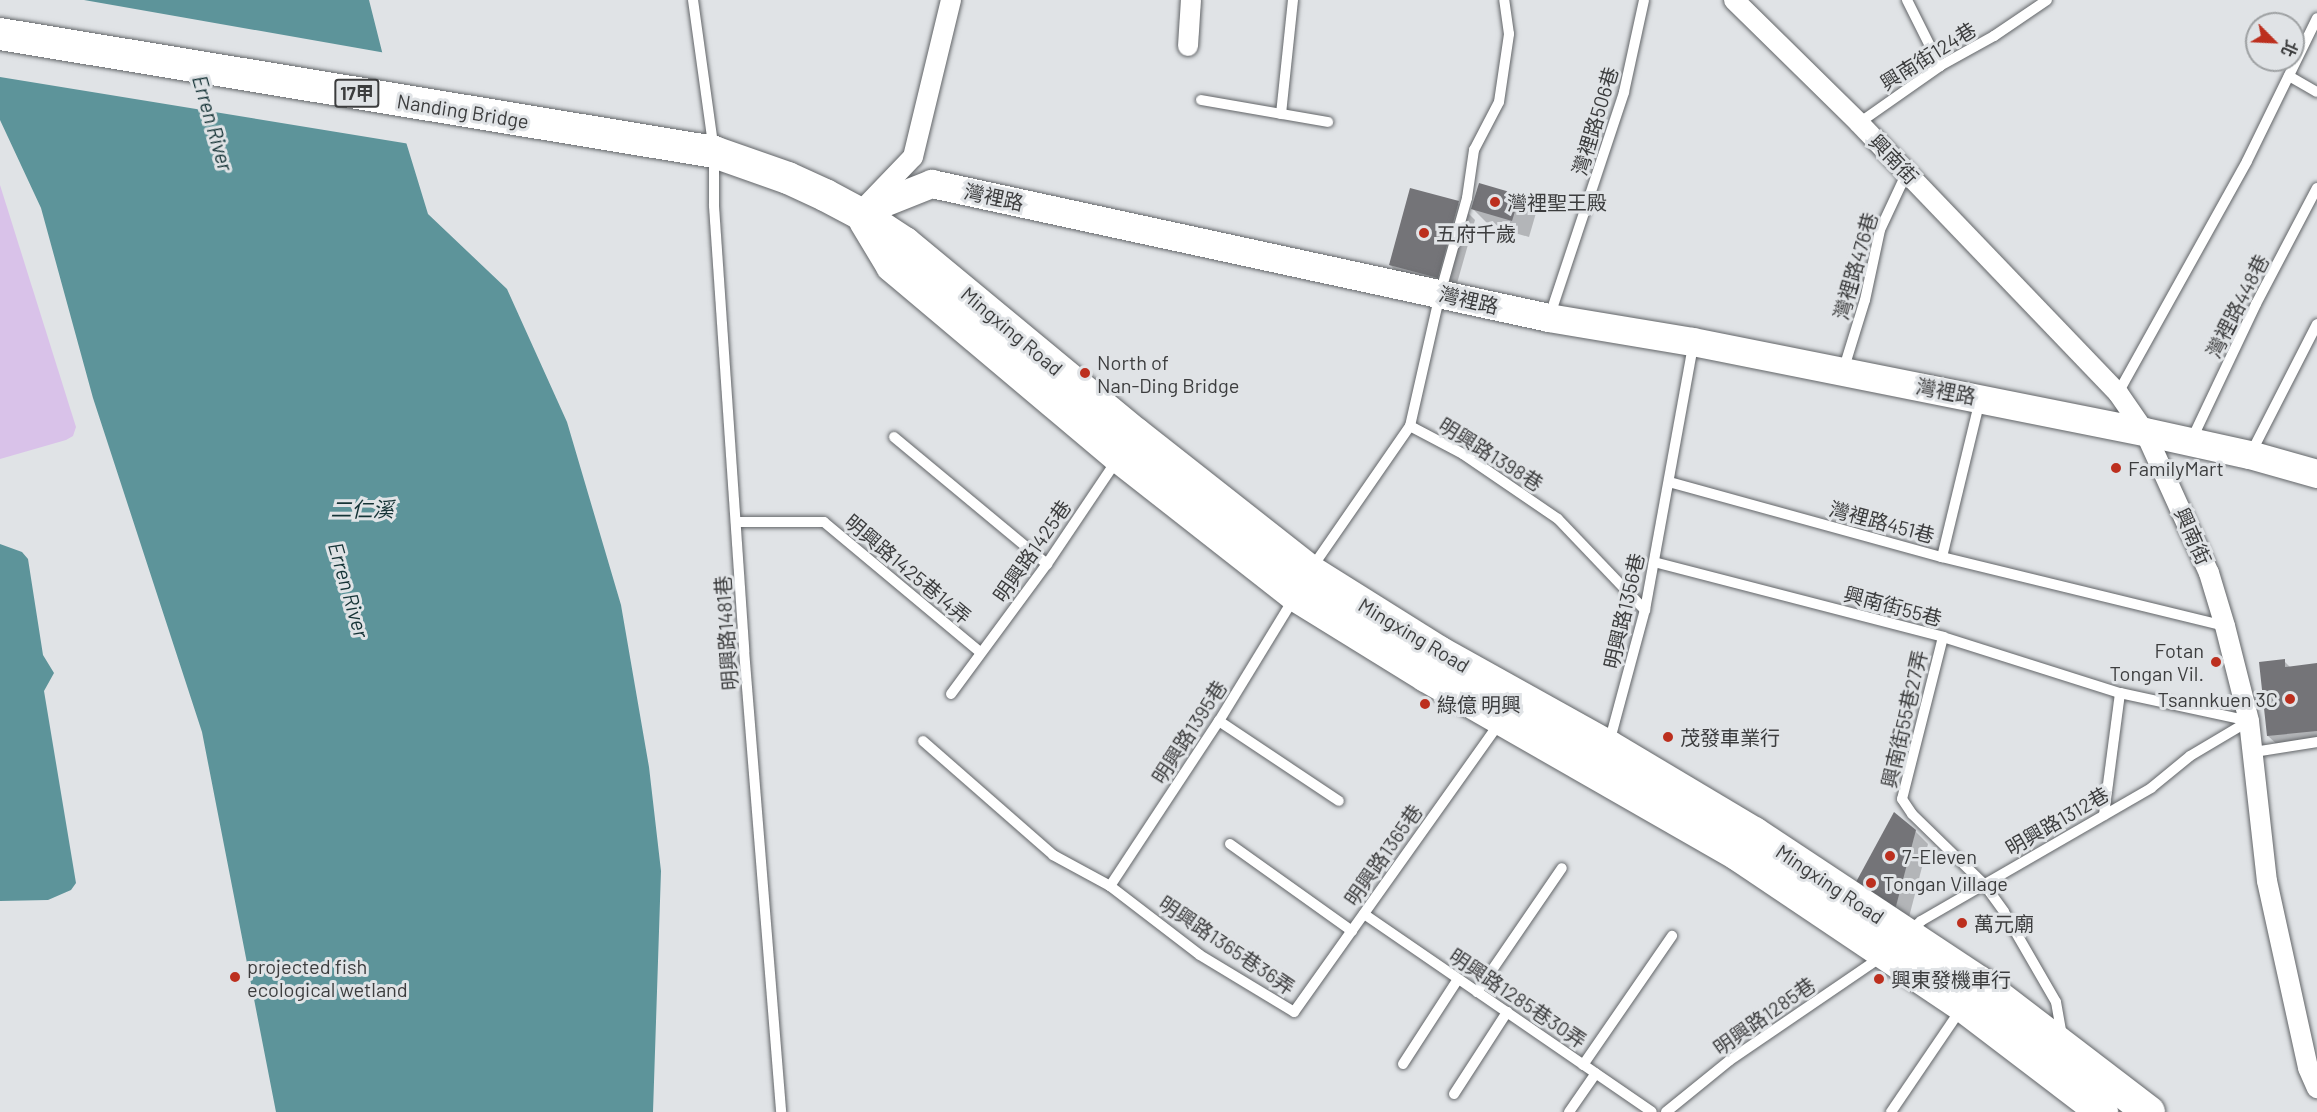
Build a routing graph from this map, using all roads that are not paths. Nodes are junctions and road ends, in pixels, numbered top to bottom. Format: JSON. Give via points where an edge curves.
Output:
{"nodes":[{"id":1,"x":693,"y":0,"type":"edge"},
{"id":2,"x":951,"y":0,"type":"edge"},
{"id":3,"x":1191,"y":0,"type":"edge"},
{"id":4,"x":1293,"y":0,"type":"edge"},
{"id":5,"x":1504,"y":0,"type":"edge"},
{"id":6,"x":1644,"y":0,"type":"edge"},
{"id":7,"x":1734,"y":0,"type":"edge"},
{"id":8,"x":1907,"y":0,"type":"edge"},
{"id":9,"x":2047,"y":0,"type":"edge"},
{"id":10,"x":2317,"y":18,"type":"edge"},
{"id":11,"x":0,"y":34,"type":"edge"},
{"id":12,"x":1188,"y":46,"type":"dead end"},
{"id":13,"x":1940,"y":66,"type":"junction"},
{"id":14,"x":2289,"y":76,"type":"junction"},
{"id":15,"x":2317,"y":92,"type":"edge"},
{"id":16,"x":1201,"y":100,"type":"dead end"},
{"id":17,"x":1281,"y":114,"type":"junction"},
{"id":18,"x":1328,"y":122,"type":"dead end"},
{"id":19,"x":1859,"y":123,"type":"junction"},
{"id":20,"x":714,"y":152,"type":"junction"},
{"id":21,"x":1906,"y":172,"type":"junction"},
{"id":22,"x":2317,"y":188,"type":"edge"},
{"id":23,"x":859,"y":213,"type":"junction"},
{"id":24,"x":1440,"y":294,"type":"junction"},
{"id":25,"x":1549,"y":318,"type":"junction"},
{"id":26,"x":2317,"y":324,"type":"edge"},
{"id":27,"x":1694,"y":342,"type":"junction"},
{"id":28,"x":1843,"y":371,"type":"junction"},
{"id":29,"x":2118,"y":393,"type":"junction"},
{"id":30,"x":1980,"y":398,"type":"junction"},
{"id":31,"x":1410,"y":426,"type":"junction"},
{"id":32,"x":2145,"y":432,"type":"junction"},
{"id":33,"x":894,"y":437,"type":"dead end"},
{"id":34,"x":2191,"y":442,"type":"junction"},
{"id":35,"x":2250,"y":455,"type":"junction"},
{"id":36,"x":1119,"y":457,"type":"junction"},
{"id":37,"x":2317,"y":474,"type":"edge"},
{"id":38,"x":1669,"y":482,"type":"junction"},
{"id":39,"x":737,"y":522,"type":"junction"},
{"id":40,"x":1942,"y":557,"type":"junction"},
{"id":41,"x":1654,"y":562,"type":"junction"},
{"id":42,"x":1047,"y":564,"type":"junction"},
{"id":43,"x":1302,"y":583,"type":"junction"},
{"id":44,"x":1645,"y":610,"type":"junction"},
{"id":45,"x":2225,"y":626,"type":"junction"},
{"id":46,"x":1942,"y":637,"type":"junction"},
{"id":47,"x":981,"y":653,"type":"junction"},
{"id":48,"x":2120,"y":693,"type":"junction"},
{"id":49,"x":951,"y":694,"type":"dead end"},
{"id":50,"x":1502,"y":719,"type":"junction"},
{"id":51,"x":1219,"y":721,"type":"junction"},
{"id":52,"x":2249,"y":721,"type":"junction"},
{"id":53,"x":923,"y":741,"type":"dead end"},
{"id":54,"x":2317,"y":742,"type":"edge"},
{"id":55,"x":1608,"y":746,"type":"junction"},
{"id":56,"x":2254,"y":753,"type":"junction"},
{"id":57,"x":1339,"y":801,"type":"dead end"},
{"id":58,"x":2104,"y":815,"type":"junction"},
{"id":59,"x":1230,"y":844,"type":"dead end"},
{"id":60,"x":1562,"y":868,"type":"dead end"},
{"id":61,"x":1984,"y":884,"type":"junction"},
{"id":62,"x":1110,"y":886,"type":"junction"},
{"id":63,"x":1364,"y":914,"type":"junction"},
{"id":64,"x":1352,"y":930,"type":"junction"},
{"id":65,"x":1672,"y":936,"type":"dead end"},
{"id":66,"x":1896,"y":944,"type":"junction"},
{"id":67,"x":1458,"y":979,"type":"junction"},
{"id":68,"x":1477,"y":992,"type":"junction"},
{"id":69,"x":1963,"y":1006,"type":"junction"},
{"id":70,"x":1294,"y":1012,"type":"joint"},
{"id":71,"x":1507,"y":1012,"type":"junction"},
{"id":72,"x":2063,"y":1045,"type":"junction"},
{"id":73,"x":1403,"y":1064,"type":"dead end"},
{"id":74,"x":1583,"y":1065,"type":"junction"},
{"id":75,"x":1596,"y":1074,"type":"junction"},
{"id":76,"x":2317,"y":1088,"type":"edge"},
{"id":77,"x":1454,"y":1094,"type":"dead end"},
{"id":78,"x":781,"y":1112,"type":"edge"},
{"id":79,"x":1569,"y":1112,"type":"edge"},
{"id":80,"x":1652,"y":1112,"type":"edge"},
{"id":81,"x":1666,"y":1112,"type":"edge"},
{"id":82,"x":1891,"y":1112,"type":"edge"},
{"id":83,"x":2102,"y":1112,"type":"edge"},
{"id":84,"x":2149,"y":1112,"type":"edge"}],
"edges":[{"from":1,"to":20,"type":"lane"},
{"from":2,"to":23,"type":"street","via":[[913,157]]},
{"from":3,"to":12,"type":"street"},
{"from":4,"to":17,"type":"lane"},
{"from":5,"to":24,"type":"lane","via":[[1509,34],[1499,102],[1474,150],[1467,198]]},
{"from":6,"to":25,"type":"lane","name":"灣裡路506巷","via":[[1624,92]]},
{"from":7,"to":19,"type":"street","name":"興南街"},
{"from":8,"to":13,"type":"lane"},
{"from":9,"to":13,"type":"lane","name":"興南街124巷"},
{"from":10,"to":14,"type":"lane"},
{"from":11,"to":20,"type":"main road","name":"Nanding Bridge","number":"17甲"},
{"from":13,"to":19,"type":"lane","name":"興南街124巷"},
{"from":14,"to":15,"type":"lane"},
{"from":14,"to":29,"type":"lane","via":[[2247,161]]},
{"from":16,"to":17,"type":"lane"},
{"from":17,"to":18,"type":"lane"},
{"from":19,"to":21,"type":"street","name":"興南街"},
{"from":20,"to":23,"type":"main road","name":"Mingxing Road","number":"17甲","via":[[788,178]]},
{"from":20,"to":39,"type":"lane","name":"明興路1481巷","via":[[714,206]]},
{"from":21,"to":28,"type":"lane","name":"灣裡路476巷","via":[[1880,230],[1865,300]]},
{"from":21,"to":29,"type":"street","name":"興南街"},
{"from":22,"to":34,"type":"lane","name":"灣裡路448巷","via":[[2256,304]]},
{"from":23,"to":24,"type":"street","name":"灣裡路","via":[[932,184]]},
{"from":23,"to":36,"type":"main road","name":"Mingxing Road","number":"17甲","via":[[892,266]]},
{"from":23,"to":43,"type":"main road","name":"Mingxing Road","number":"17甲","via":[[905,243],[1136,434]]},
{"from":24,"to":25,"type":"street","name":"灣裡路"},
{"from":24,"to":31,"type":"lane"},
{"from":25,"to":27,"type":"street","name":"灣裡路"},
{"from":26,"to":35,"type":"lane"},
{"from":27,"to":28,"type":"street","name":"灣裡路"},
{"from":27,"to":38,"type":"lane"},
{"from":28,"to":30,"type":"street","name":"灣裡路"},
{"from":29,"to":32,"type":"street","name":"興南街"},
{"from":30,"to":32,"type":"street","name":"灣裡路"},
{"from":30,"to":40,"type":"lane"},
{"from":31,"to":43,"type":"lane","name":"明興路1398巷"},
{"from":31,"to":44,"type":"lane","name":"明興路1398巷","via":[[1463,454],[1558,519]]},
{"from":32,"to":34,"type":"street","name":"灣裡路"},
{"from":32,"to":45,"type":"street","name":"興南街","via":[[2209,573]]},
{"from":33,"to":42,"type":"lane"},
{"from":34,"to":35,"type":"street","name":"灣裡路"},
{"from":35,"to":37,"type":"street","name":"灣裡路"},
{"from":36,"to":42,"type":"lane","name":"明興路1425巷"},
{"from":36,"to":43,"type":"main road","name":"Mingxing Road","number":"17甲"},
{"from":38,"to":40,"type":"lane","name":"灣裡路451巷"},
{"from":38,"to":41,"type":"lane","name":"明興路1356巷"},
{"from":39,"to":47,"type":"lane","name":"明興路1425巷14弄","via":[[824,522]]},
{"from":39,"to":78,"type":"lane","name":"明興路1481巷"},
{"from":40,"to":45,"type":"lane","name":"灣裡路451巷"},
{"from":41,"to":44,"type":"lane","name":"明興路1356巷"},
{"from":41,"to":46,"type":"lane","name":"興南街55巷"},
{"from":42,"to":47,"type":"lane","name":"明興路1425巷"},
{"from":43,"to":50,"type":"main road","name":"Mingxing Road","number":"17甲"},
{"from":43,"to":51,"type":"lane","name":"明興路1395巷"},
{"from":43,"to":55,"type":"main road","name":"Mingxing Road","number":"17甲","via":[[1440,652]]},
{"from":44,"to":55,"type":"lane","name":"明興路1356巷"},
{"from":45,"to":52,"type":"street","name":"興南街"},
{"from":46,"to":48,"type":"lane","name":"興南街55巷"},
{"from":46,"to":61,"type":"lane","name":"興南街55巷27弄","via":[[1902,799],[1912,814]]},
{"from":47,"to":49,"type":"lane","name":"明興路1425巷"},
{"from":48,"to":52,"type":"lane","name":"興南街55巷"},
{"from":48,"to":58,"type":"lane"},
{"from":50,"to":63,"type":"lane","name":"明興路1365巷"},
{"from":50,"to":66,"type":"main road","name":"Mingxing Road","number":"17甲"},
{"from":51,"to":57,"type":"lane"},
{"from":51,"to":62,"type":"lane","name":"明興路1395巷"},
{"from":52,"to":56,"type":"street","name":"興南街"},
{"from":52,"to":58,"type":"lane","name":"明興路1312巷"},
{"from":53,"to":62,"type":"lane","via":[[1053,855]]},
{"from":54,"to":56,"type":"lane"},
{"from":55,"to":66,"type":"main road","name":"Mingxing Road","number":"17甲","via":[[1754,833]]},
{"from":56,"to":76,"type":"street","name":"興南街","via":[[2267,881],[2308,1068]]},
{"from":58,"to":61,"type":"lane","name":"明興路1312巷"},
{"from":59,"to":64,"type":"lane"},
{"from":60,"to":68,"type":"lane"},
{"from":61,"to":66,"type":"lane","name":"明興路1312巷","via":[[1921,921]]},
{"from":61,"to":72,"type":"lane","via":[[2055,1002]]},
{"from":62,"to":70,"type":"lane","name":"明興路1365巷36弄","via":[[1200,955]]},
{"from":63,"to":64,"type":"lane","name":"明興路1365巷"},
{"from":63,"to":67,"type":"lane","name":"明興路1285巷30弄"},
{"from":64,"to":70,"type":"lane","name":"明興路1365巷"},
{"from":65,"to":74,"type":"lane"},
{"from":66,"to":69,"type":"main road","name":"Mingxing Road","number":"17甲"},
{"from":66,"to":72,"type":"main road","name":"Mingxing Road","number":"17甲","via":[[1979,982]]},
{"from":66,"to":81,"type":"lane","name":"明興路1285巷","via":[[1730,1060]]},
{"from":67,"to":68,"type":"lane","name":"明興路1285巷30弄"},
{"from":67,"to":73,"type":"lane"},
{"from":68,"to":71,"type":"lane","name":"明興路1285巷30弄"},
{"from":69,"to":82,"type":"lane"},
{"from":69,"to":83,"type":"main road","name":"Mingxing Road","number":"17甲"},
{"from":71,"to":74,"type":"lane","name":"明興路1285巷30弄"},
{"from":71,"to":77,"type":"lane"},
{"from":72,"to":84,"type":"main road","name":"Mingxing Road","number":"17甲"},
{"from":74,"to":75,"type":"lane","name":"明興路1285巷30弄"},
{"from":75,"to":79,"type":"lane"},
{"from":75,"to":80,"type":"lane","name":"明興路1285巷30弄"}]}
